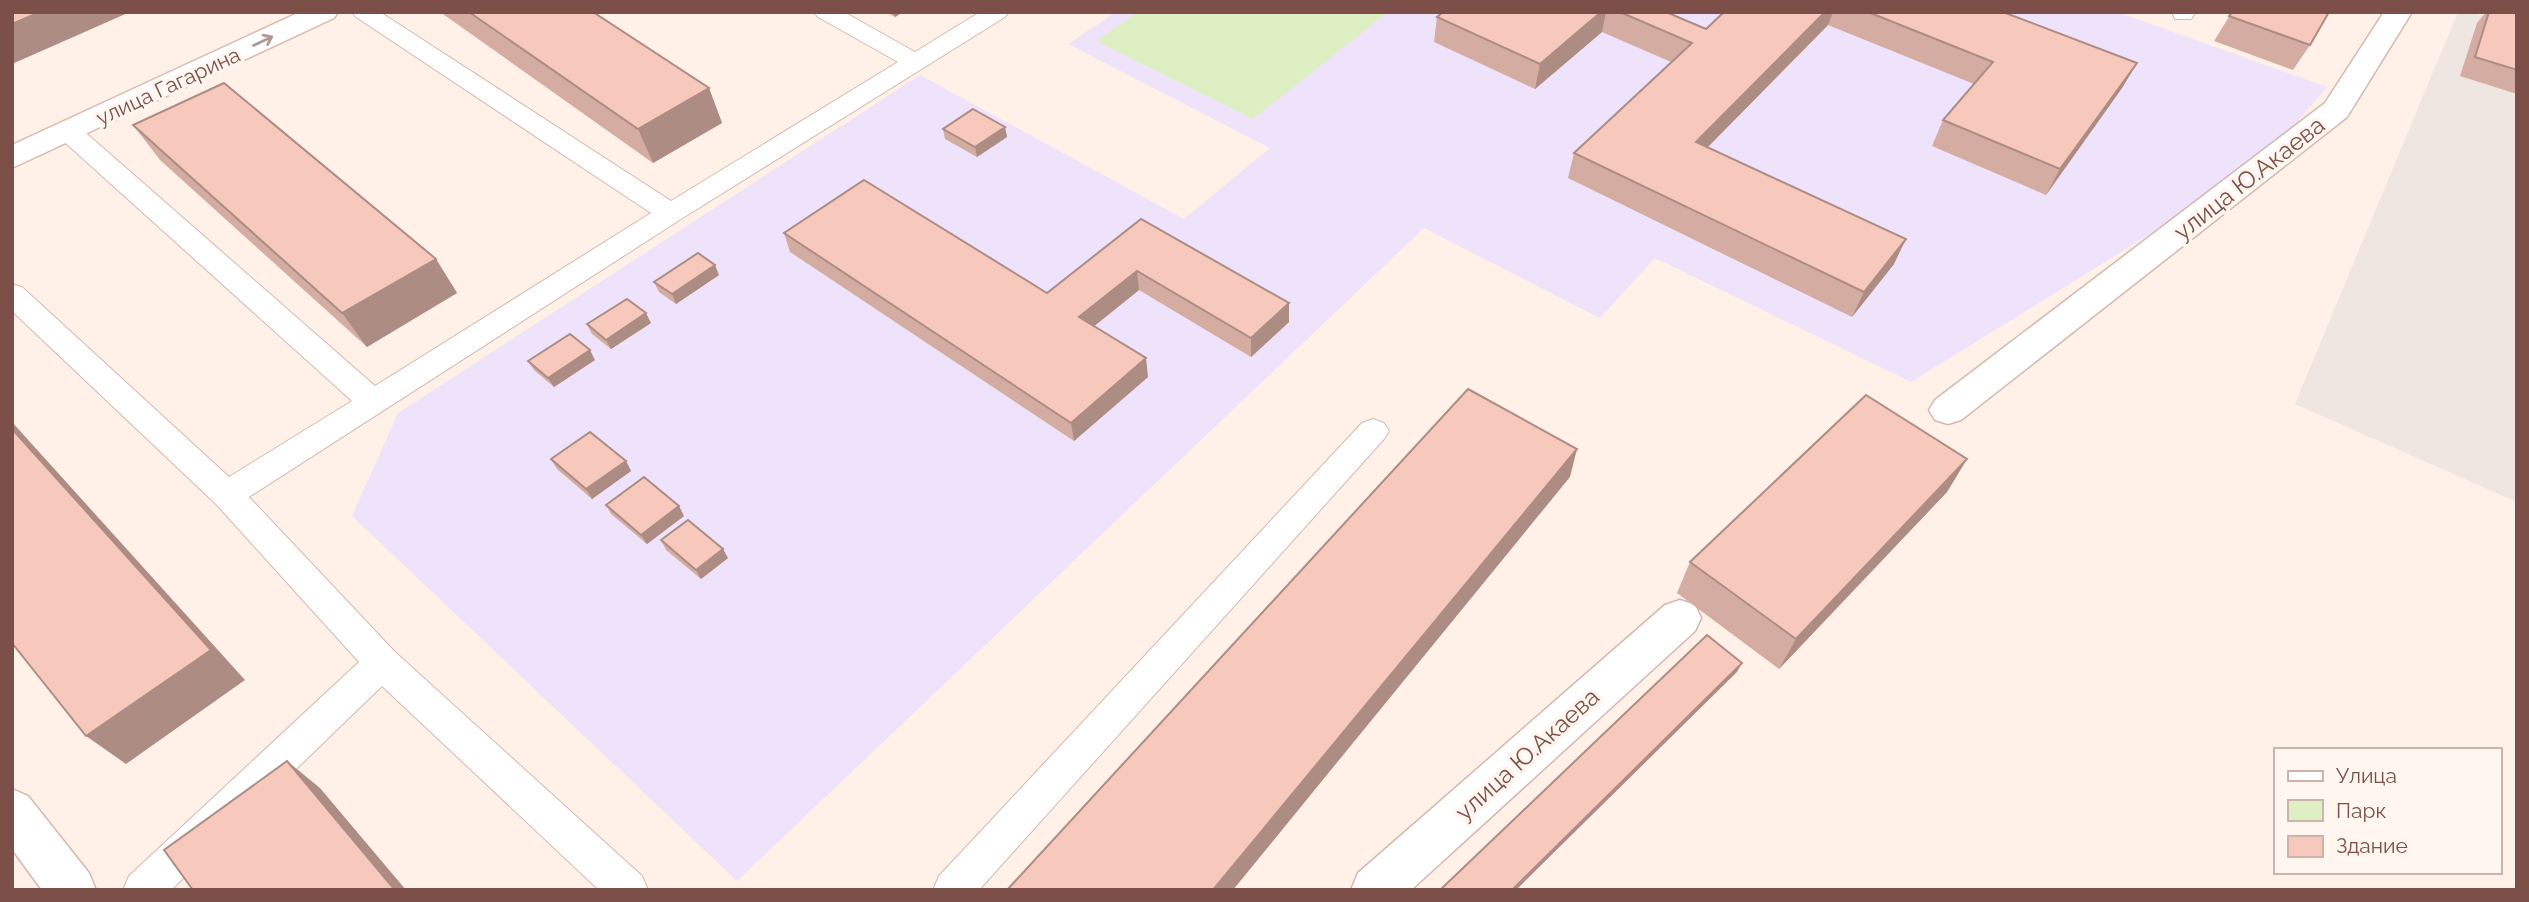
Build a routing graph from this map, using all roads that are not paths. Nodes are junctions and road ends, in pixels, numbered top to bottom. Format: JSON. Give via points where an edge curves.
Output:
{"nodes":[{"id":1,"x":270,"y":12,"type":"edge"},
{"id":2,"x":324,"y":12,"type":"edge"},
{"id":3,"x":364,"y":12,"type":"edge"},
{"id":4,"x":826,"y":12,"type":"edge"},
{"id":5,"x":997,"y":12,"type":"edge"},
{"id":6,"x":2398,"y":12,"type":"edge"},
{"id":7,"x":915,"y":62,"type":"junction"},
{"id":8,"x":12,"y":131,"type":"edge"},
{"id":9,"x":69,"y":132,"type":"junction"},
{"id":10,"x":12,"y":158,"type":"edge"},
{"id":11,"x":671,"y":213,"type":"junction"},
{"id":12,"x":12,"y":294,"type":"edge"},
{"id":13,"x":374,"y":403,"type":"junction"},
{"id":14,"x":1948,"y":410,"type":"dead end"},
{"id":15,"x":1373,"y":431,"type":"dead end"},
{"id":16,"x":227,"y":495,"type":"junction"},
{"id":17,"x":1679,"y":618,"type":"dead end"},
{"id":18,"x":382,"y":663,"type":"junction"},
{"id":19,"x":12,"y":811,"type":"edge"},
{"id":20,"x":72,"y":890,"type":"edge"},
{"id":21,"x":143,"y":890,"type":"edge"},
{"id":22,"x":628,"y":890,"type":"edge"},
{"id":23,"x":953,"y":890,"type":"edge"},
{"id":24,"x":1375,"y":890,"type":"edge"}],
"edges":[{"from":1,"to":8,"type":"street","name":"улица Гагарина"},
{"from":9,"to":2,"type":"street","name":"улица Гагарина","one_way":true},
{"from":3,"to":11,"type":"lane"},
{"from":4,"to":7,"type":"lane"},
{"from":5,"to":7,"type":"lane"},
{"from":6,"to":14,"type":"street","name":"улица Ю.Акаева","via":[[2336,110]]},
{"from":7,"to":11,"type":"lane"},
{"from":9,"to":10,"type":"street","name":"улица Гагарина"},
{"from":9,"to":13,"type":"lane"},
{"from":11,"to":13,"type":"lane"},
{"from":12,"to":16,"type":"lane"},
{"from":13,"to":16,"type":"lane"},
{"from":15,"to":23,"type":"lane"},
{"from":16,"to":18,"type":"lane"},
{"from":17,"to":24,"type":"street","name":"улица Ю.Акаева"},
{"from":18,"to":21,"type":"lane"},
{"from":18,"to":22,"type":"lane"},
{"from":19,"to":20,"type":"street"}]}
